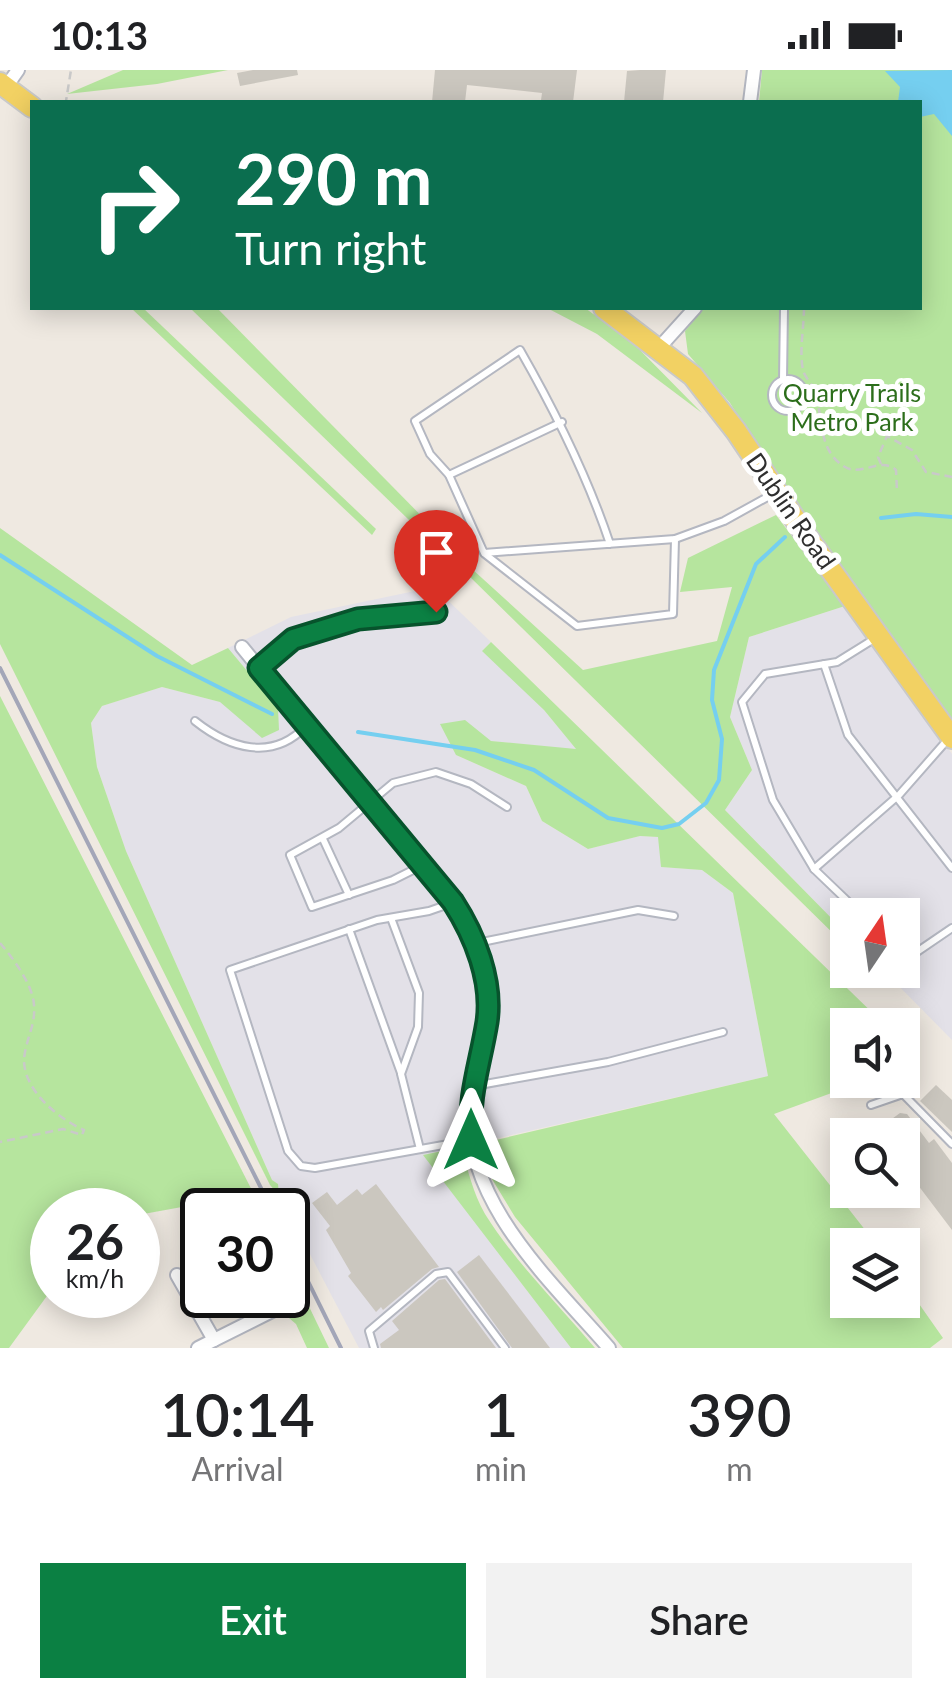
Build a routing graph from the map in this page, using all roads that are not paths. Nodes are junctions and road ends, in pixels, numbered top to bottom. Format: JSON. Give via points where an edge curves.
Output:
{"nodes":[{"id":1,"x":754,"y":70,"type":"edge"},
{"id":2,"x":8,"y":80,"type":"edge"},
{"id":3,"x":750,"y":100,"type":"edge"},
{"id":4,"x":30,"y":105,"type":"edge"},
{"id":5,"x":607,"y":310,"type":"edge"},
{"id":6,"x":693,"y":310,"type":"edge"},
{"id":7,"x":784,"y":310,"type":"edge"},
{"id":8,"x":658,"y":348,"type":"junction"},
{"id":9,"x":782,"y":380,"type":"junction"},
{"id":10,"x":562,"y":422,"type":"junction"},
{"id":11,"x":449,"y":475,"type":"junction"},
{"id":12,"x":776,"y":492,"type":"junction"},
{"id":13,"x":676,"y":539,"type":"junction"},
{"id":14,"x":610,"y":544,"type":"junction"},
{"id":15,"x":484,"y":553,"type":"junction"},
{"id":16,"x":436,"y":612,"type":"dead end"},
{"id":17,"x":879,"y":636,"type":"junction"},
{"id":18,"x":242,"y":648,"type":"dead end"},
{"id":19,"x":824,"y":664,"type":"junction"},
{"id":20,"x":259,"y":668,"type":"junction"},
{"id":21,"x":195,"y":720,"type":"dead end"},
{"id":22,"x":307,"y":725,"type":"junction"},
{"id":23,"x":952,"y":737,"type":"edge"},
{"id":24,"x":899,"y":795,"type":"junction"},
{"id":25,"x":368,"y":802,"type":"junction"},
{"id":26,"x":507,"y":808,"type":"dead end"},
{"id":27,"x":323,"y":839,"type":"junction"},
{"id":28,"x":423,"y":866,"type":"junction"},
{"id":29,"x":814,"y":868,"type":"junction"},
{"id":30,"x":952,"y":868,"type":"edge"},
{"id":31,"x":349,"y":895,"type":"junction"},
{"id":32,"x":845,"y":898,"type":"edge"},
{"id":33,"x":453,"y":902,"type":"junction"},
{"id":34,"x":674,"y":916,"type":"dead end"},
{"id":35,"x":392,"y":918,"type":"junction"},
{"id":36,"x":952,"y":928,"type":"edge"},
{"id":37,"x":349,"y":929,"type":"junction"},
{"id":38,"x":476,"y":943,"type":"junction"},
{"id":39,"x":920,"y":950,"type":"edge"},
{"id":40,"x":724,"y":1032,"type":"dead end"},
{"id":41,"x":401,"y":1074,"type":"junction"},
{"id":42,"x":472,"y":1086,"type":"junction"},
{"id":43,"x":871,"y":1106,"type":"dead end"},
{"id":44,"x":471,"y":1140,"type":"junction"},
{"id":45,"x":952,"y":1144,"type":"edge"},
{"id":46,"x":420,"y":1149,"type":"junction"},
{"id":47,"x":176,"y":1275,"type":"dead end"},
{"id":48,"x":258,"y":1318,"type":"edge"},
{"id":49,"x":214,"y":1340,"type":"junction"},
{"id":50,"x":198,"y":1348,"type":"edge"},
{"id":51,"x":374,"y":1348,"type":"edge"},
{"id":52,"x":505,"y":1348,"type":"edge"},
{"id":53,"x":609,"y":1348,"type":"edge"}],
"edges":[{"from":1,"to":3,"type":"street"},
{"from":2,"to":4,"type":"main road"},
{"from":5,"to":8,"type":"main road","name":"Dublin Road"},
{"from":6,"to":8,"type":"street"},
{"from":7,"to":9,"type":"lane"},
{"from":8,"to":12,"type":"main road","name":"Dublin Road","via":[[693,376]]},
{"from":9,"to":9,"type":"lane","via":[[794,380],[804,392],[798,407],[783,410],[775,402]]},
{"from":10,"to":11,"type":"lane"},
{"from":10,"to":11,"type":"lane","via":[[520,350],[415,420],[430,454]]},
{"from":10,"to":14,"type":"lane"},
{"from":11,"to":15,"type":"lane"},
{"from":12,"to":13,"type":"lane"},
{"from":12,"to":17,"type":"main road","name":"Dublin Road"},
{"from":13,"to":14,"type":"lane"},
{"from":13,"to":15,"type":"lane","via":[[673,614],[577,626]]},
{"from":14,"to":15,"type":"lane"},
{"from":16,"to":20,"type":"lane","via":[[358,619],[293,639]]},
{"from":17,"to":19,"type":"lane"},
{"from":17,"to":23,"type":"main road","name":"Dublin Road"},
{"from":18,"to":20,"type":"street"},
{"from":19,"to":24,"type":"lane","via":[[848,735]]},
{"from":19,"to":29,"type":"lane","via":[[764,674],[742,702],[772,800]]},
{"from":20,"to":22,"type":"street"},
{"from":21,"to":22,"type":"lane","via":[[218,738],[268,750]]},
{"from":22,"to":25,"type":"street"},
{"from":23,"to":24,"type":"lane"},
{"from":24,"to":29,"type":"lane"},
{"from":24,"to":30,"type":"lane"},
{"from":25,"to":26,"type":"lane","via":[[393,783],[436,772],[471,784]]},
{"from":25,"to":27,"type":"lane"},
{"from":25,"to":28,"type":"street"},
{"from":27,"to":31,"type":"lane"},
{"from":27,"to":31,"type":"lane","via":[[290,855],[312,907]]},
{"from":28,"to":31,"type":"lane"},
{"from":28,"to":33,"type":"street"},
{"from":29,"to":32,"type":"lane"},
{"from":33,"to":35,"type":"lane"},
{"from":33,"to":38,"type":"street"},
{"from":34,"to":38,"type":"lane","via":[[638,910]]},
{"from":35,"to":37,"type":"lane"},
{"from":35,"to":41,"type":"lane","via":[[420,1006]]},
{"from":36,"to":39,"type":"lane"},
{"from":37,"to":41,"type":"lane"},
{"from":37,"to":46,"type":"lane","via":[[230,970],[282,1133],[294,1160],[315,1168]]},
{"from":38,"to":42,"type":"street","via":[[488,1013]]},
{"from":40,"to":42,"type":"lane","via":[[608,1062]]},
{"from":41,"to":46,"type":"lane"},
{"from":42,"to":44,"type":"street"},
{"from":43,"to":45,"type":"lane","via":[[903,1094]]},
{"from":44,"to":46,"type":"lane"},
{"from":44,"to":53,"type":"street","via":[[484,1189],[509,1229]]},
{"from":47,"to":49,"type":"street"},
{"from":48,"to":49,"type":"street"},
{"from":49,"to":50,"type":"street"},
{"from":51,"to":52,"type":"lane","via":[[369,1331],[436,1274],[448,1272]]}]}
